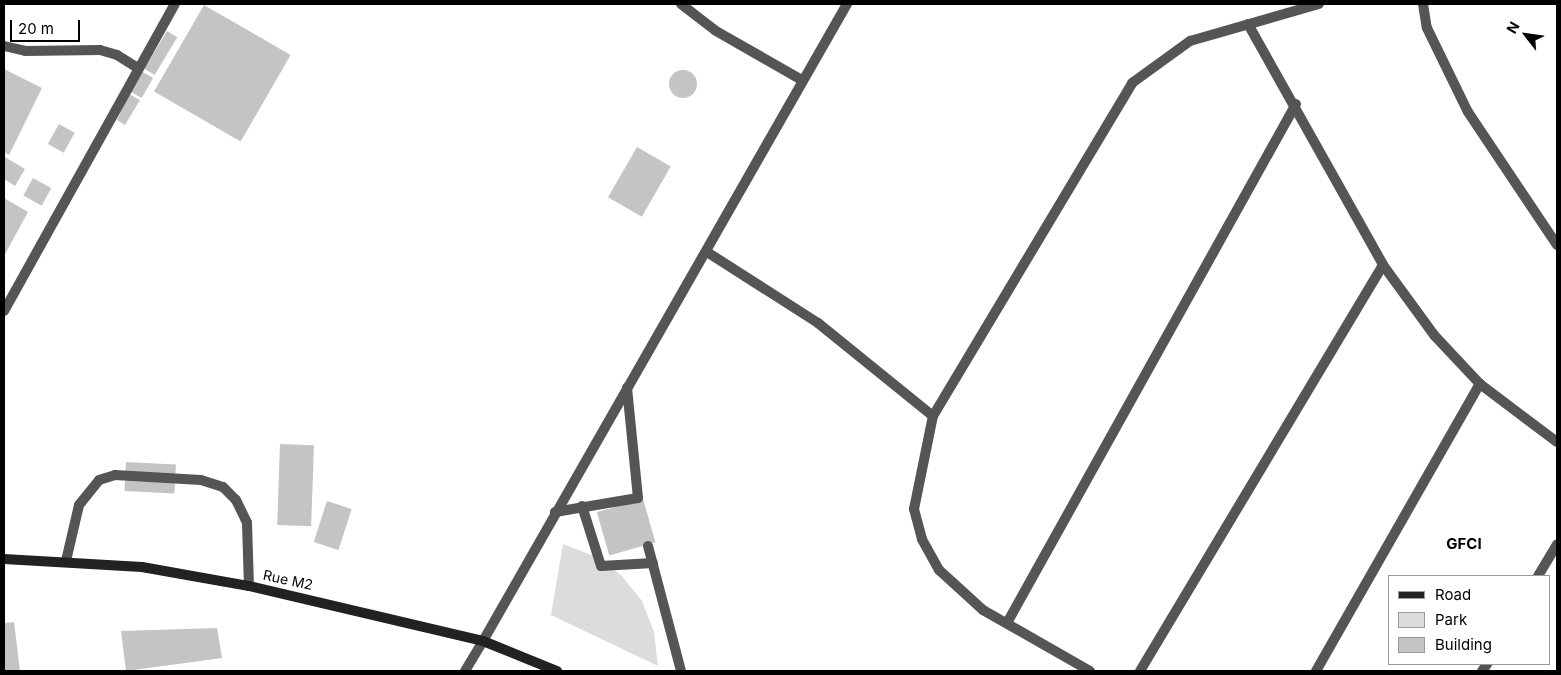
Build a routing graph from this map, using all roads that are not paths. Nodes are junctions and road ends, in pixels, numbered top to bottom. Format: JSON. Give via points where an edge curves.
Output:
{"nodes":[{"id":1,"x":175,"y":4,"type":"edge"},
{"id":2,"x":681,"y":4,"type":"edge"},
{"id":3,"x":846,"y":4,"type":"edge"},
{"id":4,"x":1319,"y":4,"type":"edge"},
{"id":5,"x":1423,"y":4,"type":"edge"},
{"id":6,"x":1248,"y":24,"type":"junction"},
{"id":7,"x":4,"y":46,"type":"edge"},
{"id":8,"x":138,"y":68,"type":"junction"},
{"id":9,"x":802,"y":80,"type":"junction"},
{"id":10,"x":1296,"y":104,"type":"junction"},
{"id":11,"x":1557,"y":245,"type":"edge"},
{"id":12,"x":707,"y":252,"type":"junction"},
{"id":13,"x":1383,"y":265,"type":"junction"},
{"id":14,"x":4,"y":312,"type":"edge"},
{"id":15,"x":1480,"y":384,"type":"junction"},
{"id":16,"x":628,"y":388,"type":"junction"},
{"id":17,"x":933,"y":416,"type":"junction"},
{"id":18,"x":1557,"y":442,"type":"edge"},
{"id":19,"x":582,"y":506,"type":"junction"},
{"id":20,"x":555,"y":512,"type":"junction"},
{"id":21,"x":1557,"y":544,"type":"edge"},
{"id":22,"x":648,"y":546,"type":"dead end"},
{"id":23,"x":4,"y":559,"type":"edge"},
{"id":24,"x":66,"y":561,"type":"junction"},
{"id":25,"x":653,"y":563,"type":"junction"},
{"id":26,"x":1539,"y":575,"type":"edge"},
{"id":27,"x":249,"y":586,"type":"junction"},
{"id":28,"x":1007,"y":623,"type":"junction"},
{"id":29,"x":482,"y":641,"type":"junction"},
{"id":30,"x":465,"y":671,"type":"edge"},
{"id":31,"x":557,"y":671,"type":"edge"},
{"id":32,"x":681,"y":671,"type":"edge"},
{"id":33,"x":1090,"y":671,"type":"edge"},
{"id":34,"x":1140,"y":671,"type":"edge"},
{"id":35,"x":1316,"y":671,"type":"edge"}],
"edges":[{"from":1,"to":8,"type":"street"},
{"from":2,"to":9,"type":"street","via":[[716,31]]},
{"from":3,"to":9,"type":"street"},
{"from":4,"to":6,"type":"street"},
{"from":5,"to":11,"type":"street","via":[[1427,28],[1468,112]]},
{"from":6,"to":10,"type":"street"},
{"from":6,"to":17,"type":"street","via":[[1190,41],[1132,83]]},
{"from":7,"to":8,"type":"street","via":[[25,51],[100,50],[117,54]]},
{"from":8,"to":14,"type":"street"},
{"from":9,"to":12,"type":"street"},
{"from":10,"to":13,"type":"street"},
{"from":10,"to":28,"type":"street"},
{"from":12,"to":16,"type":"street"},
{"from":12,"to":17,"type":"street","via":[[818,324]]},
{"from":13,"to":15,"type":"street","via":[[1434,335]]},
{"from":13,"to":34,"type":"street"},
{"from":15,"to":18,"type":"street"},
{"from":15,"to":35,"type":"street"},
{"from":16,"to":19,"type":"street","via":[[638,498]]},
{"from":16,"to":20,"type":"street"},
{"from":17,"to":28,"type":"street","via":[[914,509],[922,540],[954,588]]},
{"from":19,"to":20,"type":"street"},
{"from":19,"to":25,"type":"street","via":[[601,566]]},
{"from":20,"to":29,"type":"street"},
{"from":21,"to":26,"type":"street"},
{"from":22,"to":25,"type":"street"},
{"from":23,"to":24,"type":"main road","name":"Rue M2"},
{"from":24,"to":27,"type":"main road","name":"Rue M2","via":[[142,567]]},
{"from":24,"to":27,"type":"street","via":[[79,505],[99,480],[115,475],[201,480],[223,487],[236,500],[247,523]]},
{"from":25,"to":32,"type":"street"},
{"from":27,"to":29,"type":"main road","name":"Rue M2"},
{"from":28,"to":33,"type":"street"},
{"from":29,"to":30,"type":"street"},
{"from":29,"to":31,"type":"main road","name":"Rue M2"}]}
